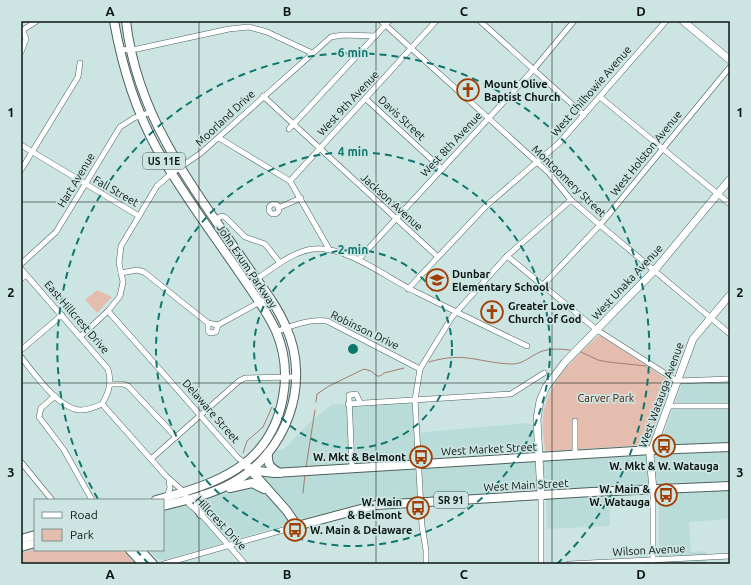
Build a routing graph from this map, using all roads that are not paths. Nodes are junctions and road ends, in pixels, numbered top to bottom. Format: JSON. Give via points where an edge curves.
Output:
{"nodes":[{"id":1,"x":37,"y":21,"type":"edge"},
{"id":2,"x":114,"y":21,"type":"edge"},
{"id":3,"x":126,"y":21,"type":"edge"},
{"id":4,"x":380,"y":21,"type":"edge"},
{"id":5,"x":436,"y":21,"type":"edge"},
{"id":6,"x":480,"y":21,"type":"edge"},
{"id":7,"x":574,"y":21,"type":"edge"},
{"id":8,"x":666,"y":21,"type":"edge"},
{"id":9,"x":683,"y":21,"type":"edge"},
{"id":10,"x":387,"y":23,"type":"edge"},
{"id":11,"x":22,"y":31,"type":"edge"},
{"id":12,"x":376,"y":36,"type":"junction"},
{"id":13,"x":411,"y":48,"type":"junction"},
{"id":14,"x":130,"y":49,"type":"junction"},
{"id":15,"x":120,"y":50,"type":"junction"},
{"id":16,"x":21,"y":52,"type":"edge"},
{"id":17,"x":312,"y":53,"type":"junction"},
{"id":18,"x":730,"y":60,"type":"edge"},
{"id":19,"x":80,"y":63,"type":"dead end"},
{"id":20,"x":730,"y":67,"type":"edge"},
{"id":21,"x":533,"y":70,"type":"junction"},
{"id":22,"x":263,"y":96,"type":"junction"},
{"id":23,"x":600,"y":98,"type":"junction"},
{"id":24,"x":366,"y":99,"type":"junction"},
{"id":25,"x":151,"y":112,"type":"junction"},
{"id":26,"x":584,"y":115,"type":"junction"},
{"id":27,"x":141,"y":116,"type":"junction"},
{"id":28,"x":488,"y":119,"type":"junction"},
{"id":29,"x":292,"y":127,"type":"junction"},
{"id":30,"x":219,"y":138,"type":"junction"},
{"id":31,"x":21,"y":145,"type":"edge"},
{"id":32,"x":319,"y":149,"type":"junction"},
{"id":33,"x":662,"y":149,"type":"junction"},
{"id":34,"x":32,"y":152,"type":"junction"},
{"id":35,"x":536,"y":162,"type":"junction"},
{"id":36,"x":181,"y":167,"type":"junction"},
{"id":37,"x":442,"y":168,"type":"junction"},
{"id":38,"x":21,"y":170,"type":"edge"},
{"id":39,"x":172,"y":173,"type":"junction"},
{"id":40,"x":730,"y":179,"type":"edge"},
{"id":41,"x":290,"y":181,"type":"junction"},
{"id":42,"x":85,"y":185,"type":"junction"},
{"id":43,"x":717,"y":194,"type":"junction"},
{"id":44,"x":301,"y":198,"type":"junction"},
{"id":45,"x":571,"y":200,"type":"junction"},
{"id":46,"x":730,"y":204,"type":"edge"},
{"id":47,"x":278,"y":208,"type":"dead end"},
{"id":48,"x":139,"y":216,"type":"junction"},
{"id":49,"x":216,"y":219,"type":"junction"},
{"id":50,"x":396,"y":219,"type":"junction"},
{"id":51,"x":600,"y":225,"type":"junction"},
{"id":52,"x":329,"y":249,"type":"junction"},
{"id":53,"x":507,"y":256,"type":"junction"},
{"id":54,"x":438,"y":257,"type":"junction"},
{"id":55,"x":358,"y":260,"type":"junction"},
{"id":56,"x":280,"y":263,"type":"junction"},
{"id":57,"x":21,"y":264,"type":"edge"},
{"id":58,"x":21,"y":268,"type":"edge"},
{"id":59,"x":654,"y":271,"type":"junction"},
{"id":60,"x":121,"y":273,"type":"junction"},
{"id":61,"x":26,"y":274,"type":"junction"},
{"id":62,"x":21,"y":279,"type":"edge"},
{"id":63,"x":257,"y":279,"type":"junction"},
{"id":64,"x":247,"y":285,"type":"junction"},
{"id":65,"x":543,"y":285,"type":"junction"},
{"id":66,"x":408,"y":289,"type":"junction"},
{"id":67,"x":730,"y":295,"type":"edge"},
{"id":68,"x":268,"y":297,"type":"junction"},
{"id":69,"x":259,"y":303,"type":"junction"},
{"id":70,"x":108,"y":311,"type":"junction"},
{"id":71,"x":457,"y":313,"type":"junction"},
{"id":72,"x":62,"y":315,"type":"junction"},
{"id":73,"x":711,"y":318,"type":"junction"},
{"id":74,"x":208,"y":323,"type":"junction"},
{"id":75,"x":218,"y":325,"type":"junction"},
{"id":76,"x":286,"y":328,"type":"junction"},
{"id":77,"x":597,"y":330,"type":"junction"},
{"id":78,"x":276,"y":332,"type":"junction"},
{"id":79,"x":730,"y":334,"type":"edge"},
{"id":80,"x":81,"y":336,"type":"junction"},
{"id":81,"x":527,"y":346,"type":"dead end"},
{"id":82,"x":21,"y":350,"type":"edge"},
{"id":83,"x":21,"y":357,"type":"edge"},
{"id":84,"x":420,"y":369,"type":"junction"},
{"id":85,"x":544,"y":373,"type":"dead end"},
{"id":86,"x":285,"y":377,"type":"junction"},
{"id":87,"x":296,"y":377,"type":"junction"},
{"id":88,"x":730,"y":379,"type":"edge"},
{"id":89,"x":677,"y":381,"type":"junction"},
{"id":90,"x":110,"y":384,"type":"junction"},
{"id":91,"x":55,"y":396,"type":"junction"},
{"id":92,"x":415,"y":400,"type":"junction"},
{"id":93,"x":360,"y":402,"type":"junction"},
{"id":94,"x":102,"y":404,"type":"junction"},
{"id":95,"x":348,"y":404,"type":"junction"},
{"id":96,"x":669,"y":406,"type":"junction"},
{"id":97,"x":730,"y":406,"type":"edge"},
{"id":98,"x":200,"y":415,"type":"junction"},
{"id":99,"x":575,"y":421,"type":"dead end"},
{"id":100,"x":176,"y":437,"type":"junction"},
{"id":101,"x":730,"y":447,"type":"edge"},
{"id":102,"x":652,"y":450,"type":"junction"},
{"id":103,"x":268,"y":453,"type":"junction"},
{"id":104,"x":575,"y":455,"type":"junction"},
{"id":105,"x":539,"y":457,"type":"junction"},
{"id":106,"x":151,"y":459,"type":"junction"},
{"id":107,"x":21,"y":462,"type":"edge"},
{"id":108,"x":419,"y":464,"type":"junction"},
{"id":109,"x":248,"y":467,"type":"junction"},
{"id":110,"x":23,"y":468,"type":"edge"},
{"id":111,"x":352,"y":468,"type":"junction"},
{"id":112,"x":266,"y":473,"type":"junction"},
{"id":113,"x":280,"y":473,"type":"junction"},
{"id":114,"x":169,"y":479,"type":"junction"},
{"id":115,"x":262,"y":483,"type":"junction"},
{"id":116,"x":730,"y":486,"type":"edge"},
{"id":117,"x":219,"y":490,"type":"junction"},
{"id":118,"x":653,"y":490,"type":"junction"},
{"id":119,"x":203,"y":495,"type":"junction"},
{"id":120,"x":272,"y":495,"type":"junction"},
{"id":121,"x":185,"y":496,"type":"junction"},
{"id":122,"x":541,"y":496,"type":"junction"},
{"id":123,"x":167,"y":497,"type":"junction"},
{"id":124,"x":51,"y":499,"type":"edge"},
{"id":125,"x":91,"y":499,"type":"edge"},
{"id":126,"x":160,"y":499,"type":"edge"},
{"id":127,"x":422,"y":502,"type":"junction"},
{"id":128,"x":164,"y":506,"type":"edge"},
{"id":129,"x":201,"y":514,"type":"junction"},
{"id":130,"x":297,"y":526,"type":"junction"},
{"id":131,"x":34,"y":535,"type":"edge"},
{"id":132,"x":21,"y":539,"type":"edge"},
{"id":133,"x":34,"y":543,"type":"edge"},
{"id":134,"x":228,"y":545,"type":"junction"},
{"id":135,"x":21,"y":547,"type":"edge"},
{"id":136,"x":131,"y":551,"type":"edge"},
{"id":137,"x":141,"y":551,"type":"edge"},
{"id":138,"x":730,"y":556,"type":"edge"},
{"id":139,"x":653,"y":562,"type":"edge"},
{"id":140,"x":243,"y":563,"type":"edge"},
{"id":141,"x":143,"y":564,"type":"edge"},
{"id":142,"x":153,"y":564,"type":"edge"},
{"id":143,"x":164,"y":564,"type":"edge"},
{"id":144,"x":426,"y":564,"type":"edge"},
{"id":145,"x":541,"y":564,"type":"edge"},
{"id":146,"x":569,"y":564,"type":"edge"}],
"edges":[{"from":1,"to":11,"type":"street"},
{"from":2,"to":15,"type":"main road","name":"John Exum Parkway","number":"US 11E"},
{"from":3,"to":14,"type":"main road","name":"John Exum Parkway","number":"US 11E"},
{"from":4,"to":10,"type":"street","name":"Montgomery Street"},
{"from":5,"to":13,"type":"street","name":"West 9th Avenue"},
{"from":6,"to":21,"type":"street"},
{"from":7,"to":21,"type":"street","name":"West 8th Avenue"},
{"from":8,"to":23,"type":"street","name":"West Chilhowie Avenue"},
{"from":9,"to":18,"type":"main road"},
{"from":10,"to":12,"type":"street"},
{"from":10,"to":13,"type":"street","name":"Montgomery Street"},
{"from":11,"to":16,"type":"street","via":[[26,39]]},
{"from":12,"to":17,"type":"street","name":"Moorland Drive","via":[[336,35]]},
{"from":12,"to":29,"type":"street"},
{"from":13,"to":24,"type":"street","name":"West 9th Avenue"},
{"from":13,"to":28,"type":"street","name":"Montgomery Street"},
{"from":14,"to":15,"type":"street"},
{"from":14,"to":17,"type":"street","via":[[249,27],[267,32]]},
{"from":14,"to":25,"type":"main road","name":"John Exum Parkway","number":"US 11E"},
{"from":15,"to":27,"type":"main road","name":"John Exum Parkway","number":"US 11E"},
{"from":17,"to":22,"type":"street","name":"Moorland Drive"},
{"from":19,"to":34,"type":"street","via":[[78,77]]},
{"from":20,"to":33,"type":"street","name":"West Holston Avenue"},
{"from":21,"to":26,"type":"street"},
{"from":21,"to":28,"type":"street","name":"West 8th Avenue"},
{"from":22,"to":29,"type":"street","name":"Jackson Avenue"},
{"from":22,"to":30,"type":"street","name":"Moorland Drive"},
{"from":23,"to":26,"type":"street","name":"West Chilhowie Avenue"},
{"from":23,"to":33,"type":"street"},
{"from":24,"to":32,"type":"street","name":"West 9th Avenue"},
{"from":24,"to":37,"type":"street","name":"Davis Street"},
{"from":25,"to":27,"type":"street","name":"Hart Avenue"},
{"from":25,"to":36,"type":"main road","name":"John Exum Parkway","number":"US 11E"},
{"from":26,"to":35,"type":"street","name":"West Chilhowie Avenue","via":[[559,143]]},
{"from":27,"to":39,"type":"main road","name":"John Exum Parkway","number":"US 11E"},
{"from":27,"to":42,"type":"street","name":"Hart Avenue","via":[[120,127]]},
{"from":28,"to":35,"type":"street","name":"Montgomery Street"},
{"from":28,"to":37,"type":"street","name":"West 8th Avenue"},
{"from":29,"to":32,"type":"street","name":"Jackson Avenue"},
{"from":30,"to":36,"type":"street","name":"Moorland Drive"},
{"from":30,"to":41,"type":"street"},
{"from":31,"to":34,"type":"street","name":"Fall Street"},
{"from":32,"to":41,"type":"street","name":"West 9th Avenue"},
{"from":32,"to":50,"type":"street","name":"Jackson Avenue"},
{"from":33,"to":43,"type":"street"},
{"from":33,"to":51,"type":"street","name":"West Holston Avenue"},
{"from":34,"to":38,"type":"street"},
{"from":34,"to":42,"type":"street","name":"Fall Street"},
{"from":35,"to":45,"type":"street","name":"Montgomery Street","via":[[557,181]]},
{"from":35,"to":54,"type":"street","name":"West Chilhowie Avenue","via":[[487,205]]},
{"from":36,"to":39,"type":"street","name":"Moorland Drive"},
{"from":36,"to":49,"type":"main road","name":"John Exum Parkway","number":"US 11E"},
{"from":37,"to":50,"type":"street","name":"West 8th Avenue"},
{"from":39,"to":48,"type":"street","name":"Moorland Drive","via":[[157,186]]},
{"from":39,"to":64,"type":"main road","name":"John Exum Parkway","number":"US 11E"},
{"from":40,"to":43,"type":"main road","name":"West Unaka Avenue"},
{"from":41,"to":44,"type":"street"},
{"from":42,"to":48,"type":"street","name":"Fall Street"},
{"from":42,"to":57,"type":"street","name":"Hart Avenue","via":[[56,232]]},
{"from":43,"to":46,"type":"street"},
{"from":43,"to":59,"type":"main road","name":"West Unaka Avenue"},
{"from":44,"to":47,"type":"street"},
{"from":44,"to":52,"type":"street"},
{"from":45,"to":51,"type":"street","name":"Montgomery Street"},
{"from":45,"to":53,"type":"street"},
{"from":48,"to":60,"type":"street","name":"Moorland Drive","via":[[121,246]]},
{"from":49,"to":56,"type":"street","via":[[225,217],[245,237],[265,244]]},
{"from":49,"to":63,"type":"main road","name":"John Exum Parkway","number":"US 11E"},
{"from":50,"to":54,"type":"street","name":"Jackson Avenue"},
{"from":50,"to":55,"type":"street","name":"West 8th Avenue"},
{"from":51,"to":59,"type":"street","name":"Montgomery Street"},
{"from":51,"to":65,"type":"street","name":"West Holston Avenue"},
{"from":52,"to":55,"type":"street"},
{"from":52,"to":56,"type":"street","via":[[301,252]]},
{"from":53,"to":65,"type":"street"},
{"from":53,"to":71,"type":"street"},
{"from":54,"to":66,"type":"street","name":"West Chilhowie Avenue"},
{"from":55,"to":66,"type":"street"},
{"from":56,"to":63,"type":"street"},
{"from":58,"to":61,"type":"street","name":"East Hillcrest Drive"},
{"from":59,"to":73,"type":"street","name":"Montgomery Street"},
{"from":59,"to":77,"type":"main road","name":"West Unaka Avenue"},
{"from":60,"to":70,"type":"street","name":"Moorland Drive","via":[[123,282],[120,296]]},
{"from":60,"to":74,"type":"street","via":[[137,270],[144,272]]},
{"from":61,"to":62,"type":"street"},
{"from":61,"to":72,"type":"street","name":"East Hillcrest Drive"},
{"from":63,"to":64,"type":"street"},
{"from":63,"to":68,"type":"main road","name":"John Exum Parkway","number":"US 11E"},
{"from":64,"to":69,"type":"main road","name":"John Exum Parkway","number":"US 11E"},
{"from":65,"to":77,"type":"street"},
{"from":66,"to":71,"type":"street"},
{"from":67,"to":73,"type":"main road","name":"West Watauga Avenue"},
{"from":68,"to":69,"type":"street"},
{"from":68,"to":76,"type":"main road","name":"John Exum Parkway","number":"US 11E"},
{"from":69,"to":75,"type":"street"},
{"from":69,"to":78,"type":"main road","name":"John Exum Parkway","number":"US 11E"},
{"from":70,"to":80,"type":"street","name":"Moorland Drive"},
{"from":70,"to":98,"type":"street","name":"Delaware Street"},
{"from":71,"to":81,"type":"street"},
{"from":71,"to":84,"type":"street"},
{"from":72,"to":80,"type":"street","name":"East Hillcrest Drive"},
{"from":72,"to":82,"type":"street"},
{"from":73,"to":79,"type":"street","name":"Montgomery Street"},
{"from":73,"to":89,"type":"main road","name":"West Watauga Avenue","via":[[693,339]]},
{"from":74,"to":75,"type":"street"},
{"from":74,"to":75,"type":"street","via":[[210,333],[216,332]]},
{"from":76,"to":78,"type":"street","name":"Robinson Drive"},
{"from":76,"to":84,"type":"street","name":"Robinson Drive","via":[[306,321],[327,321]]},
{"from":76,"to":87,"type":"main road","name":"John Exum Parkway","number":"US 11E","via":[[293,351]]},
{"from":77,"to":89,"type":"street"},
{"from":77,"to":105,"type":"main road","name":"West Unaka Avenue","via":[[565,362],[546,387],[537,419]]},
{"from":78,"to":86,"type":"main road","name":"John Exum Parkway","number":"US 11E"},
{"from":80,"to":90,"type":"street","name":"East Hillcrest Drive","via":[[108,369]]},
{"from":83,"to":91,"type":"street"},
{"from":84,"to":92,"type":"street"},
{"from":85,"to":92,"type":"street","via":[[511,394]]},
{"from":86,"to":87,"type":"street"},
{"from":86,"to":98,"type":"street","via":[[245,378]]},
{"from":86,"to":109,"type":"main road","name":"John Exum Parkway","number":"US 11E","via":[[280,413]]},
{"from":87,"to":103,"type":"main road","name":"John Exum Parkway","number":"US 11E","via":[[293,405],[287,422]]},
{"from":88,"to":89,"type":"street"},
{"from":89,"to":96,"type":"main road","name":"West Watauga Avenue"},
{"from":90,"to":94,"type":"street"},
{"from":90,"to":100,"type":"street","via":[[128,386]]},
{"from":91,"to":94,"type":"street","via":[[64,404],[80,411]]},
{"from":91,"to":125,"type":"street","via":[[41,408],[39,416],[64,450]]},
{"from":92,"to":93,"type":"street"},
{"from":92,"to":108,"type":"street"},
{"from":93,"to":95,"type":"street"},
{"from":93,"to":95,"type":"street","via":[[356,394],[352,393],[349,395]]},
{"from":94,"to":106,"type":"street","name":"Hillcrest Drive"},
{"from":95,"to":111,"type":"street"},
{"from":96,"to":97,"type":"street"},
{"from":96,"to":102,"type":"main road","name":"West Watauga Avenue"},
{"from":98,"to":100,"type":"street"},
{"from":98,"to":109,"type":"street","name":"Delaware Street"},
{"from":99,"to":104,"type":"street"},
{"from":100,"to":106,"type":"street"},
{"from":101,"to":102,"type":"main road","name":"West Market Street"},
{"from":102,"to":104,"type":"main road","name":"West Market Street"},
{"from":102,"to":118,"type":"main road","name":"West Watauga Avenue","via":[[650,455]]},
{"from":103,"to":109,"type":"main road","name":"John Exum Parkway","number":"US 11E"},
{"from":103,"to":113,"type":"main road","via":[[268,464]]},
{"from":104,"to":105,"type":"main road","name":"West Market Street"},
{"from":105,"to":108,"type":"main road","name":"West Market Street"},
{"from":105,"to":122,"type":"main road","name":"West Unaka Avenue"},
{"from":106,"to":114,"type":"street","name":"Hillcrest Drive"},
{"from":107,"to":110,"type":"street"},
{"from":108,"to":111,"type":"main road","name":"West Market Street"},
{"from":108,"to":127,"type":"street"},
{"from":109,"to":112,"type":"main road","name":"West Market Street"},
{"from":109,"to":115,"type":"main road","name":"Delaware Street"},
{"from":109,"to":117,"type":"main road","name":"John Exum Parkway","number":"US 11E","via":[[233,483]]},
{"from":109,"to":121,"type":"main road","name":"John Exum Parkway","number":"US 11E"},
{"from":110,"to":124,"type":"street"},
{"from":111,"to":113,"type":"main road","name":"West Market Street"},
{"from":112,"to":113,"type":"main road","name":"West Market Street"},
{"from":112,"to":115,"type":"main road","via":[[261,477]]},
{"from":114,"to":121,"type":"street","name":"Hillcrest Drive"},
{"from":114,"to":123,"type":"street"},
{"from":115,"to":120,"type":"main road","name":"Delaware Street"},
{"from":116,"to":118,"type":"main road","name":"West Main Street","number":"SR 91"},
{"from":117,"to":119,"type":"main road","name":"John Exum Parkway","number":"US 11E"},
{"from":117,"to":120,"type":"main road","via":[[252,483]]},
{"from":118,"to":122,"type":"main road","name":"West Main Street","number":"SR 91"},
{"from":118,"to":139,"type":"street","name":"West Watauga Avenue"},
{"from":119,"to":121,"type":"main road","number":"US 11E"},
{"from":119,"to":129,"type":"main road","via":[[197,504]]},
{"from":120,"to":130,"type":"main road","name":"Delaware Street"},
{"from":121,"to":123,"type":"main road","number":"US 11E"},
{"from":121,"to":128,"type":"main road","number":"US 11E"},
{"from":121,"to":129,"type":"street","name":"Hillcrest Drive"},
{"from":122,"to":127,"type":"main road","name":"West Main Street","number":"SR 91"},
{"from":122,"to":145,"type":"street"},
{"from":123,"to":126,"type":"main road","number":"US 11E"},
{"from":127,"to":130,"type":"main road","name":"West Main Street","number":"SR 91","via":[[366,507]]},
{"from":127,"to":144,"type":"street"},
{"from":129,"to":134,"type":"street","name":"Hillcrest Drive"},
{"from":130,"to":134,"type":"street","name":"West Main Street"},
{"from":131,"to":132,"type":"main road"},
{"from":133,"to":135,"type":"main road"},
{"from":134,"to":140,"type":"street","name":"Hillcrest Drive"},
{"from":134,"to":143,"type":"street","name":"West Main Street"},
{"from":136,"to":141,"type":"main road"},
{"from":137,"to":142,"type":"main road"},
{"from":138,"to":139,"type":"street","name":"Wilson Avenue"},
{"from":139,"to":146,"type":"street","name":"Wilson Avenue"}]}
